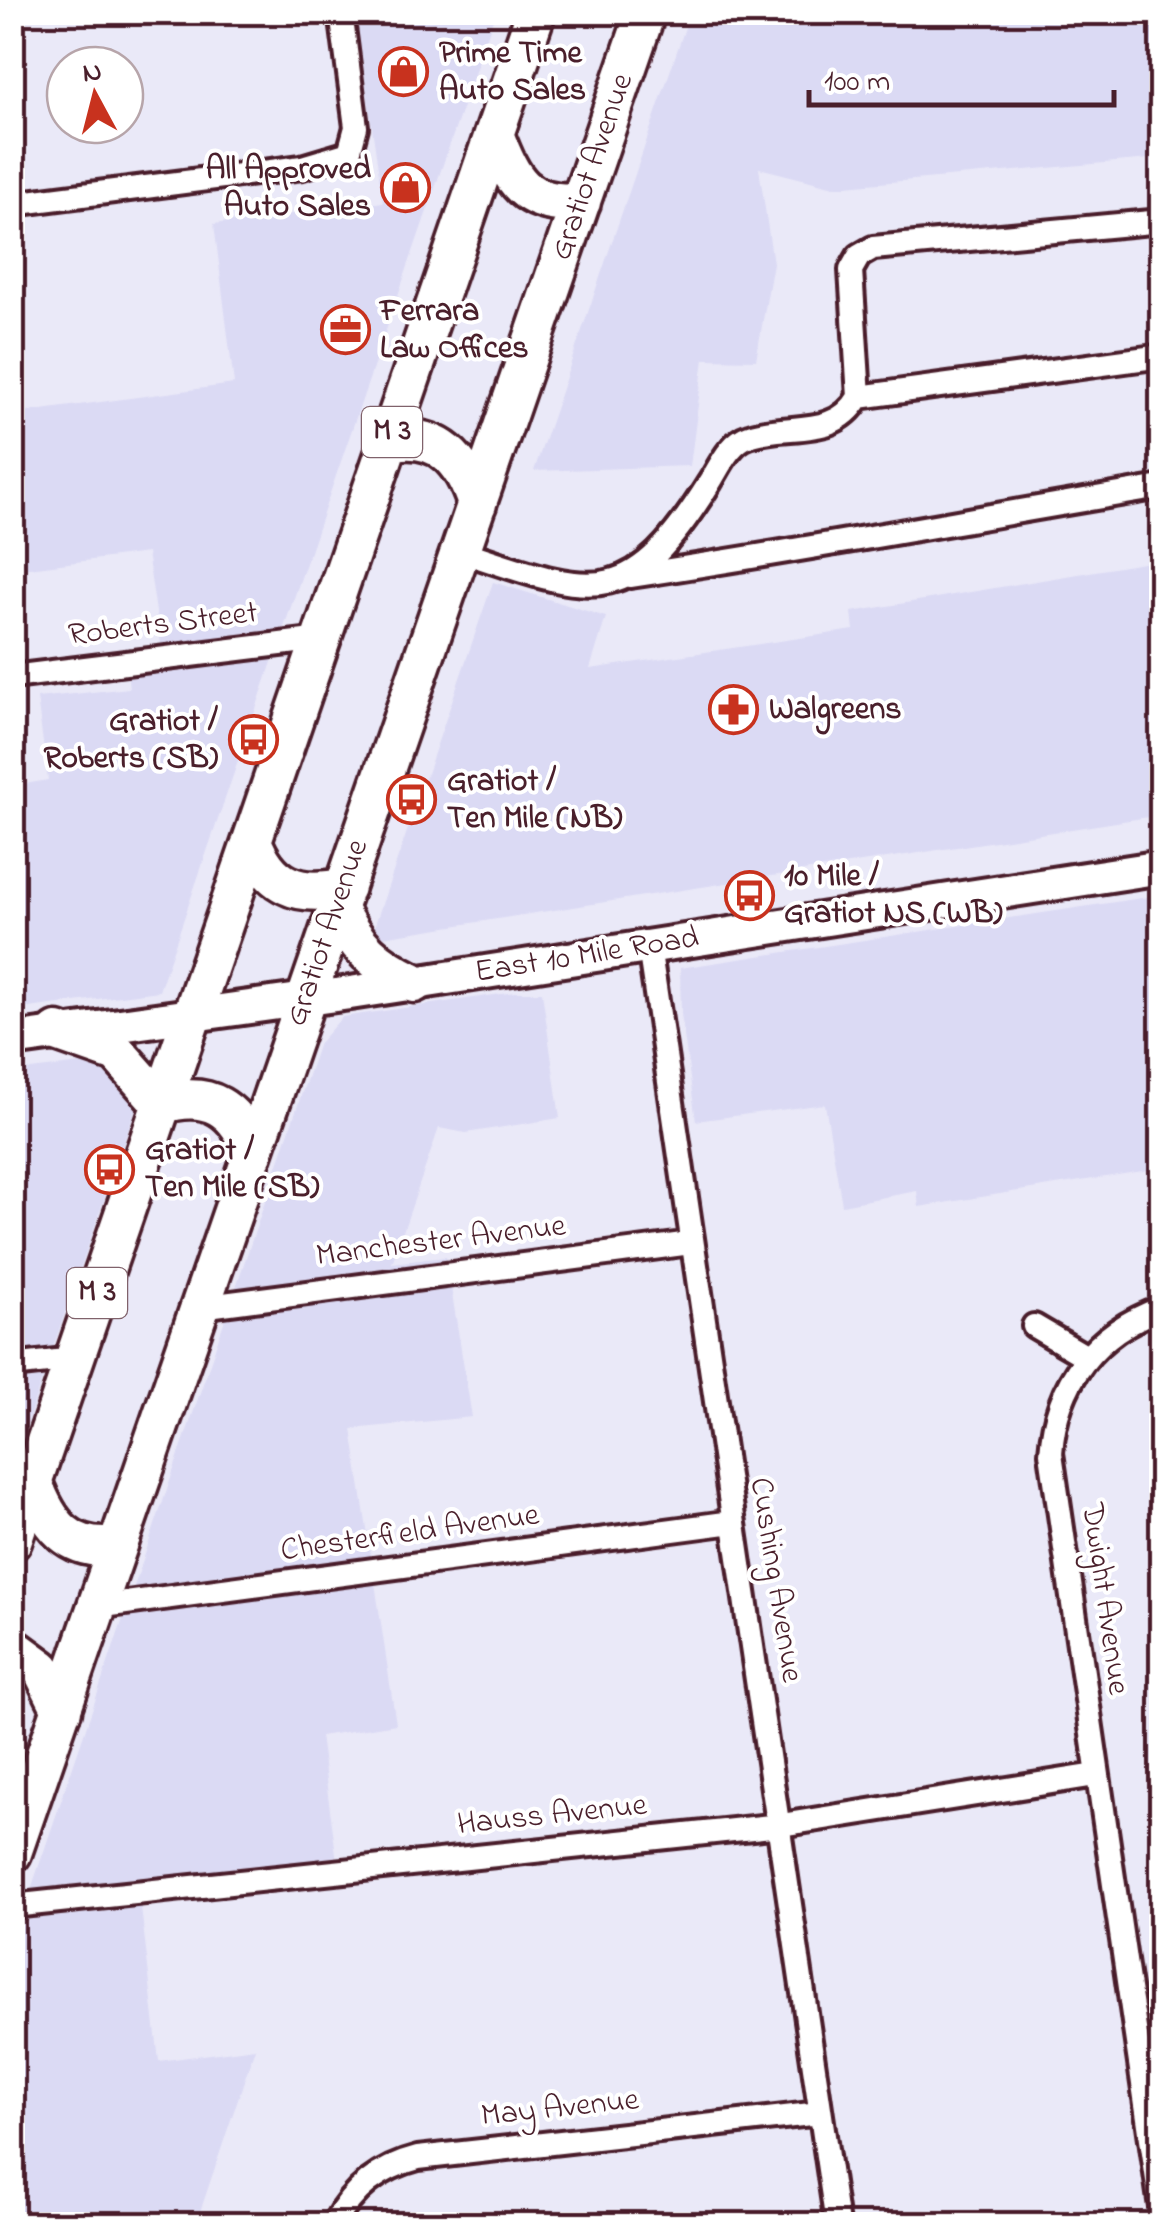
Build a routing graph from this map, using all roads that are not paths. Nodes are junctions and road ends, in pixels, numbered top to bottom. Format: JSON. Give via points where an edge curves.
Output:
{"nodes":[{"id":1,"x":340,"y":12,"type":"edge"},
{"id":2,"x":536,"y":12,"type":"edge"},
{"id":3,"x":646,"y":12,"type":"edge"},
{"id":4,"x":494,"y":134,"type":"junction"},
{"id":5,"x":581,"y":202,"type":"junction"},
{"id":6,"x":12,"y":204,"type":"edge"},
{"id":7,"x":1162,"y":221,"type":"edge"},
{"id":8,"x":1162,"y":356,"type":"edge"},
{"id":9,"x":859,"y":397,"type":"junction"},
{"id":10,"x":389,"y":442,"type":"junction"},
{"id":11,"x":1162,"y":487,"type":"edge"},
{"id":12,"x":477,"y":504,"type":"junction"},
{"id":13,"x":461,"y":550,"type":"junction"},
{"id":14,"x":630,"y":576,"type":"junction"},
{"id":15,"x":321,"y":639,"type":"junction"},
{"id":16,"x":12,"y":677,"type":"edge"},
{"id":17,"x":252,"y":841,"type":"junction"},
{"id":18,"x":1162,"y":867,"type":"edge"},
{"id":19,"x":341,"y":897,"type":"junction"},
{"id":20,"x":649,"y":946,"type":"junction"},
{"id":21,"x":414,"y":983,"type":"junction"},
{"id":22,"x":305,"y":999,"type":"junction"},
{"id":23,"x":192,"y":1014,"type":"junction"},
{"id":24,"x":57,"y":1032,"type":"junction"},
{"id":25,"x":12,"y":1040,"type":"edge"},
{"id":26,"x":162,"y":1104,"type":"junction"},
{"id":27,"x":252,"y":1153,"type":"junction"},
{"id":28,"x":691,"y":1244,"type":"junction"},
{"id":29,"x":200,"y":1307,"type":"junction"},
{"id":30,"x":1162,"y":1308,"type":"edge"},
{"id":31,"x":1034,"y":1326,"type":"dead end"},
{"id":32,"x":1086,"y":1356,"type":"junction"},
{"id":33,"x":74,"y":1360,"type":"junction"},
{"id":34,"x":12,"y":1366,"type":"edge"},
{"id":35,"x":33,"y":1482,"type":"junction"},
{"id":36,"x":733,"y":1522,"type":"junction"},
{"id":37,"x":12,"y":1542,"type":"edge"},
{"id":38,"x":117,"y":1546,"type":"junction"},
{"id":39,"x":96,"y":1608,"type":"junction"},
{"id":40,"x":12,"y":1647,"type":"edge"},
{"id":41,"x":62,"y":1710,"type":"junction"},
{"id":42,"x":1096,"y":1776,"type":"junction"},
{"id":43,"x":781,"y":1825,"type":"junction"},
{"id":44,"x":12,"y":1853,"type":"edge"},
{"id":45,"x":12,"y":1906,"type":"edge"},
{"id":46,"x":820,"y":2114,"type":"junction"},
{"id":47,"x":1158,"y":2163,"type":"edge"},
{"id":48,"x":1162,"y":2214,"type":"edge"},
{"id":49,"x":334,"y":2224,"type":"edge"},
{"id":50,"x":837,"y":2224,"type":"edge"}],
"edges":[{"from":1,"to":6,"type":"street","via":[[356,127],[350,154],[302,168]]},
{"from":2,"to":4,"type":"main road","number":"M 3"},
{"from":3,"to":5,"type":"main road","name":"Gratiot Avenue"},
{"from":4,"to":5,"type":"main road","via":[[506,165],[534,198]]},
{"from":4,"to":10,"type":"main road","number":"M 3"},
{"from":5,"to":12,"type":"main road","name":"Gratiot Avenue"},
{"from":7,"to":9,"type":"street","via":[[873,248],[859,256],[852,270]]},
{"from":8,"to":9,"type":"street"},
{"from":9,"to":14,"type":"street","via":[[842,418],[820,427],[746,436],[725,456],[681,525]]},
{"from":10,"to":12,"type":"main road","via":[[419,438],[443,448],[464,470]]},
{"from":10,"to":15,"type":"main road","number":"M 3"},
{"from":11,"to":14,"type":"street"},
{"from":12,"to":13,"type":"main road","name":"Gratiot Avenue"},
{"from":13,"to":14,"type":"street","via":[[550,582],[592,586]]},
{"from":13,"to":19,"type":"main road","name":"Gratiot Avenue"},
{"from":15,"to":16,"type":"street","name":"Roberts Street"},
{"from":15,"to":17,"type":"main road","number":"M 3"},
{"from":17,"to":19,"type":"main road","via":[[268,873],[287,888]]},
{"from":17,"to":23,"type":"main road","number":"M 3"},
{"from":18,"to":20,"type":"main road","name":"East 10 Mile Road"},
{"from":19,"to":21,"type":"main road","via":[[364,952]]},
{"from":19,"to":22,"type":"main road","name":"Gratiot Avenue"},
{"from":20,"to":21,"type":"main road","name":"East 10 Mile Road"},
{"from":20,"to":28,"type":"street","name":"Cushing Avenue"},
{"from":21,"to":22,"type":"main road","name":"East 10 Mile Road"},
{"from":22,"to":23,"type":"main road","name":"East 10 Mile Road"},
{"from":22,"to":27,"type":"main road","name":"Gratiot Avenue"},
{"from":23,"to":24,"type":"main road","name":"East 10 Mile Road"},
{"from":23,"to":26,"type":"main road","number":"M 3"},
{"from":24,"to":25,"type":"main road","name":"East 10 Mile Road"},
{"from":24,"to":26,"type":"main road","via":[[116,1053]]},
{"from":26,"to":27,"type":"main road","via":[[192,1098],[222,1105],[244,1128]]},
{"from":26,"to":33,"type":"main road","number":"M 3"},
{"from":27,"to":29,"type":"main road","name":"Gratiot Avenue"},
{"from":28,"to":29,"type":"street","name":"Manchester Avenue"},
{"from":28,"to":36,"type":"street","name":"Cushing Avenue"},
{"from":29,"to":38,"type":"main road","name":"Gratiot Avenue"},
{"from":30,"to":32,"type":"street","name":"Dwight Avenue","via":[[1126,1322]]},
{"from":31,"to":32,"type":"street"},
{"from":32,"to":42,"type":"street","name":"Dwight Avenue","via":[[1061,1398],[1051,1453]]},
{"from":33,"to":34,"type":"street"},
{"from":33,"to":35,"type":"main road","number":"M 3"},
{"from":35,"to":37,"type":"main road","number":"M 3"},
{"from":35,"to":38,"type":"main road","via":[[48,1518],[65,1537],[88,1548]]},
{"from":36,"to":39,"type":"street","name":"Chesterfield Avenue"},
{"from":36,"to":43,"type":"street","name":"Cushing Avenue"},
{"from":38,"to":39,"type":"main road","name":"Gratiot Avenue"},
{"from":39,"to":41,"type":"main road","name":"Gratiot Avenue"},
{"from":40,"to":41,"type":"main road","via":[[42,1669]]},
{"from":41,"to":44,"type":"main road","name":"Gratiot Avenue"},
{"from":42,"to":43,"type":"street","name":"Hauss Avenue"},
{"from":42,"to":47,"type":"street","name":"Dwight Avenue"},
{"from":43,"to":45,"type":"street","name":"Hauss Avenue"},
{"from":43,"to":46,"type":"street","name":"Cushing Avenue"},
{"from":46,"to":49,"type":"street","name":"May Avenue","via":[[418,2158],[369,2180]]},
{"from":46,"to":50,"type":"street","name":"Cushing Avenue"},
{"from":47,"to":48,"type":"street","name":"Dwight Avenue"}]}
